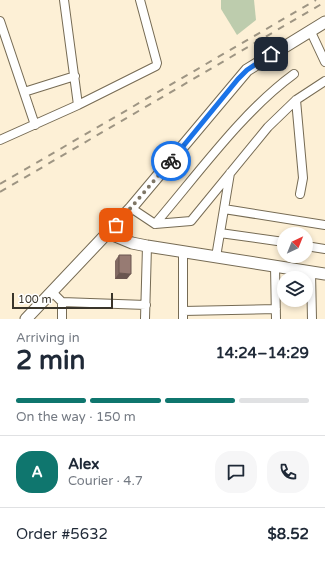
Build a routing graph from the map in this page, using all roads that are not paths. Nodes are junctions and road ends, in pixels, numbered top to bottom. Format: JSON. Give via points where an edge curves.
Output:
{"nodes":[{"id":1,"x":64,"y":0,"type":"edge"},
{"id":2,"x":140,"y":0,"type":"edge"},
{"id":3,"x":0,"y":21,"type":"edge"},
{"id":4,"x":325,"y":22,"type":"edge"},
{"id":5,"x":310,"y":30,"type":"junction"},
{"id":6,"x":324,"y":57,"type":"edge"},
{"id":7,"x":294,"y":74,"type":"dead end"},
{"id":8,"x":74,"y":76,"type":"junction"},
{"id":9,"x":325,"y":81,"type":"edge"},
{"id":10,"x":24,"y":92,"type":"junction"},
{"id":11,"x":296,"y":100,"type":"junction"},
{"id":12,"x":78,"y":104,"type":"junction"},
{"id":13,"x":35,"y":125,"type":"junction"},
{"id":14,"x":0,"y":140,"type":"edge"},
{"id":15,"x":230,"y":173,"type":"junction"},
{"id":16,"x":300,"y":194,"type":"dead end"},
{"id":17,"x":131,"y":208,"type":"junction"},
{"id":18,"x":224,"y":209,"type":"junction"},
{"id":19,"x":156,"y":224,"type":"junction"},
{"id":20,"x":325,"y":225,"type":"edge"},
{"id":21,"x":108,"y":233,"type":"junction"},
{"id":22,"x":220,"y":233,"type":"junction"},
{"id":23,"x":277,"y":241,"type":"edge"},
{"id":24,"x":147,"y":246,"type":"junction"},
{"id":25,"x":313,"y":247,"type":"edge"},
{"id":26,"x":325,"y":249,"type":"edge"},
{"id":27,"x":183,"y":252,"type":"junction"},
{"id":28,"x":216,"y":257,"type":"junction"},
{"id":29,"x":275,"y":266,"type":"junction"},
{"id":30,"x":305,"y":271,"type":"edge"},
{"id":31,"x":313,"y":272,"type":"edge"},
{"id":32,"x":325,"y":274,"type":"edge"},
{"id":33,"x":52,"y":292,"type":"junction"},
{"id":34,"x":62,"y":302,"type":"junction"},
{"id":35,"x":146,"y":305,"type":"junction"},
{"id":36,"x":312,"y":307,"type":"edge"},
{"id":37,"x":276,"y":309,"type":"junction"},
{"id":38,"x":183,"y":315,"type":"edge"},
{"id":39,"x":26,"y":319,"type":"edge"},
{"id":40,"x":62,"y":319,"type":"edge"},
{"id":41,"x":145,"y":319,"type":"edge"},
{"id":42,"x":276,"y":319,"type":"edge"},
{"id":43,"x":312,"y":319,"type":"edge"}],
"edges":[{"from":1,"to":8,"type":"street"},
{"from":2,"to":12,"type":"street","via":[[156,66]]},
{"from":3,"to":10,"type":"street"},
{"from":4,"to":5,"type":"street"},
{"from":5,"to":6,"type":"street"},
{"from":5,"to":17,"type":"street","via":[[247,70]]},
{"from":7,"to":19,"type":"street","via":[[268,94],[248,115]]},
{"from":8,"to":10,"type":"street"},
{"from":8,"to":12,"type":"street"},
{"from":9,"to":11,"type":"street"},
{"from":10,"to":13,"type":"street"},
{"from":11,"to":15,"type":"street","via":[[268,127]]},
{"from":11,"to":16,"type":"street","via":[[303,178]]},
{"from":12,"to":13,"type":"street"},
{"from":13,"to":14,"type":"street"},
{"from":15,"to":18,"type":"street"},
{"from":15,"to":19,"type":"street","via":[[191,221]]},
{"from":17,"to":19,"type":"street"},
{"from":17,"to":21,"type":"street"},
{"from":18,"to":20,"type":"street"},
{"from":18,"to":22,"type":"street"},
{"from":21,"to":24,"type":"street"},
{"from":21,"to":33,"type":"street"},
{"from":22,"to":23,"type":"street"},
{"from":22,"to":28,"type":"street"},
{"from":24,"to":27,"type":"street"},
{"from":24,"to":35,"type":"street"},
{"from":25,"to":26,"type":"street"},
{"from":27,"to":28,"type":"street"},
{"from":27,"to":38,"type":"street"},
{"from":28,"to":29,"type":"street"},
{"from":29,"to":30,"type":"street"},
{"from":29,"to":37,"type":"street"},
{"from":31,"to":32,"type":"street"},
{"from":33,"to":34,"type":"street"},
{"from":33,"to":39,"type":"street"},
{"from":34,"to":35,"type":"street"},
{"from":34,"to":40,"type":"street"},
{"from":35,"to":41,"type":"street"},
{"from":36,"to":43,"type":"street"},
{"from":37,"to":38,"type":"street"},
{"from":37,"to":42,"type":"street"}]}
